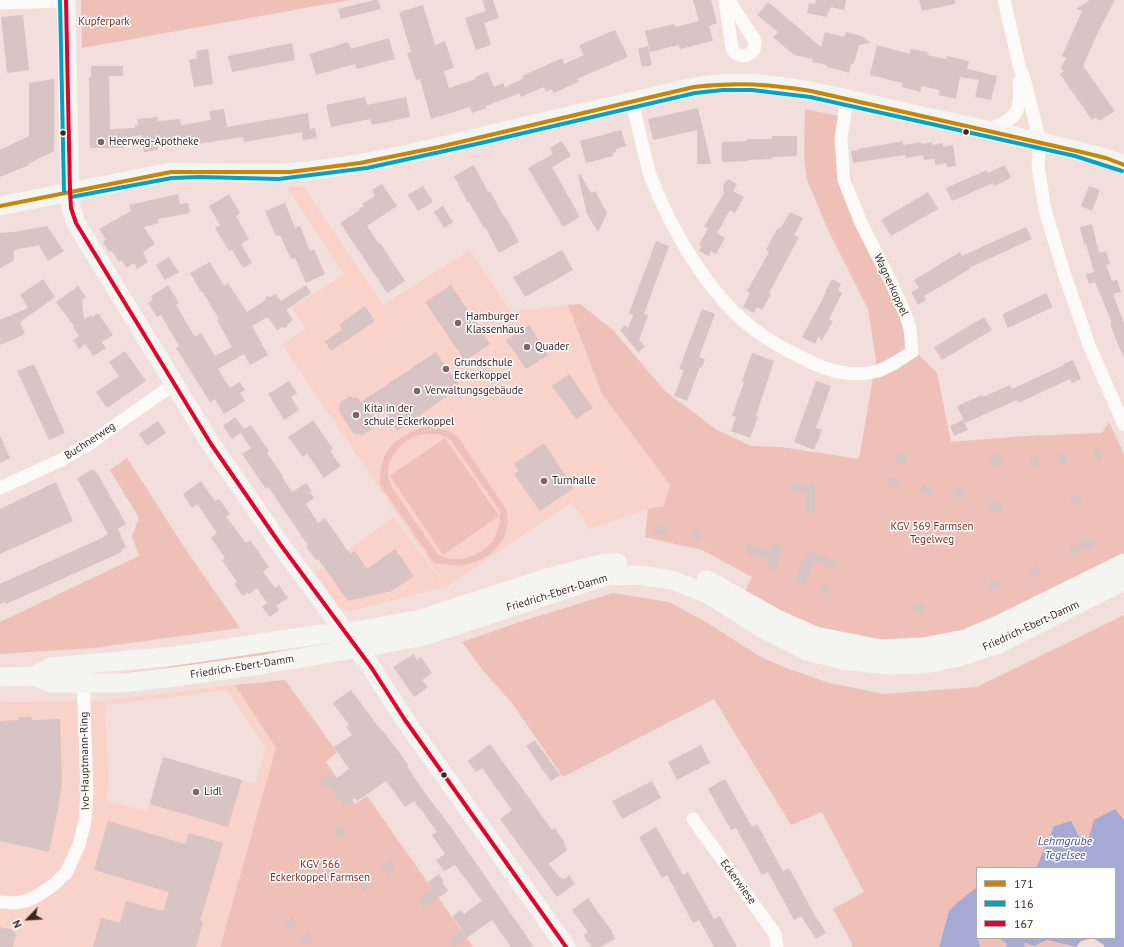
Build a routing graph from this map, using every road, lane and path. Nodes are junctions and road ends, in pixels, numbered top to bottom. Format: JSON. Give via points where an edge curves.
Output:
{"nodes":[{"id":1,"x":66,"y":0,"type":"edge"},
{"id":2,"x":725,"y":0,"type":"edge"},
{"id":3,"x":729,"y":0,"type":"edge"},
{"id":4,"x":1004,"y":0,"type":"edge"},
{"id":5,"x":0,"y":3,"type":"edge"},
{"id":6,"x":1020,"y":69,"type":"junction"},
{"id":7,"x":847,"y":99,"type":"junction"},
{"id":8,"x":632,"y":102,"type":"junction"},
{"id":9,"x":988,"y":130,"type":"junction"},
{"id":10,"x":1040,"y":142,"type":"junction"},
{"id":11,"x":1124,"y":165,"type":"edge"},
{"id":12,"x":70,"y":191,"type":"junction"},
{"id":13,"x":0,"y":206,"type":"edge"},
{"id":14,"x":174,"y":384,"type":"junction"},
{"id":15,"x":1124,"y":425,"type":"edge"},
{"id":16,"x":0,"y":488,"type":"edge"},
{"id":17,"x":1124,"y":563,"type":"edge"},
{"id":18,"x":1124,"y":581,"type":"edge"},
{"id":19,"x":338,"y":629,"type":"junction"},
{"id":20,"x":357,"y":648,"type":"junction"},
{"id":21,"x":310,"y":656,"type":"junction"},
{"id":22,"x":83,"y":674,"type":"junction"},
{"id":23,"x":0,"y":677,"type":"edge"},
{"id":24,"x":693,"y":819,"type":"dead end"},
{"id":25,"x":0,"y":902,"type":"edge"},
{"id":26,"x":566,"y":947,"type":"edge"},
{"id":27,"x":777,"y":947,"type":"edge"}],
"edges":[{"from":1,"to":5,"type":"street"},
{"from":1,"to":12,"type":"main road"},
{"from":2,"to":3,"type":"street","via":[[732,49],[740,56],[747,56],[754,50],[755,41]]},
{"from":4,"to":6,"type":"street"},
{"from":6,"to":9,"type":"street","via":[[1020,98],[1015,115],[1007,123]]},
{"from":6,"to":10,"type":"street"},
{"from":7,"to":8,"type":"main road","via":[[768,84],[731,82],[694,86]]},
{"from":7,"to":8,"type":"street","name":"Wagnerkoppel","via":[[841,138],[844,180],[861,223],[906,316],[912,352],[876,372],[854,374],[833,371],[813,364],[784,349],[754,330],[710,284],[673,225],[650,174]]},
{"from":7,"to":9,"type":"main road"},
{"from":8,"to":12,"type":"main road","via":[[430,149],[340,166],[278,173],[171,172]]},
{"from":9,"to":10,"type":"main road"},
{"from":10,"to":11,"type":"main road"},
{"from":10,"to":15,"type":"street","via":[[1038,166],[1045,210],[1089,344]]},
{"from":12,"to":13,"type":"main road"},
{"from":12,"to":14,"type":"main road","via":[[71,208],[76,223]]},
{"from":14,"to":16,"type":"street","name":"Buchnerweg","via":[[89,444]]},
{"from":14,"to":19,"type":"main road","via":[[211,444]]},
{"from":17,"to":19,"type":"main road","name":"Friedrich-Ebert-Damm","via":[[985,631],[965,639],[923,647],[881,649],[815,636],[777,619],[713,582],[674,567],[640,562],[605,563],[547,578],[421,619]]},
{"from":18,"to":20,"type":"main road","name":"Friedrich-Ebert-Damm","via":[[998,644],[959,657],[925,664],[886,665],[844,660],[807,651],[765,630],[708,594],[672,580],[638,575],[606,576],[424,636]]},
{"from":19,"to":20,"type":"main road"},
{"from":19,"to":21,"type":"main road"},
{"from":19,"to":22,"type":"main road","name":"Friedrich-Ebert-Damm","via":[[322,634],[175,656]]},
{"from":20,"to":21,"type":"main road","name":"Friedrich-Ebert-Damm"},
{"from":20,"to":26,"type":"main road"},
{"from":21,"to":22,"type":"main road","name":"Friedrich-Ebert-Damm","via":[[166,678],[121,682]]},
{"from":22,"to":23,"type":"main road","name":"Friedrich-Ebert-Damm","via":[[52,683],[33,676]]},
{"from":22,"to":25,"type":"street","name":"Ivo-Hauptmann-Ring","via":[[87,794],[85,821],[79,845],[66,873],[52,886],[26,901]]},
{"from":24,"to":27,"type":"street","name":"Eckerwiese","via":[[775,934]]}]}
